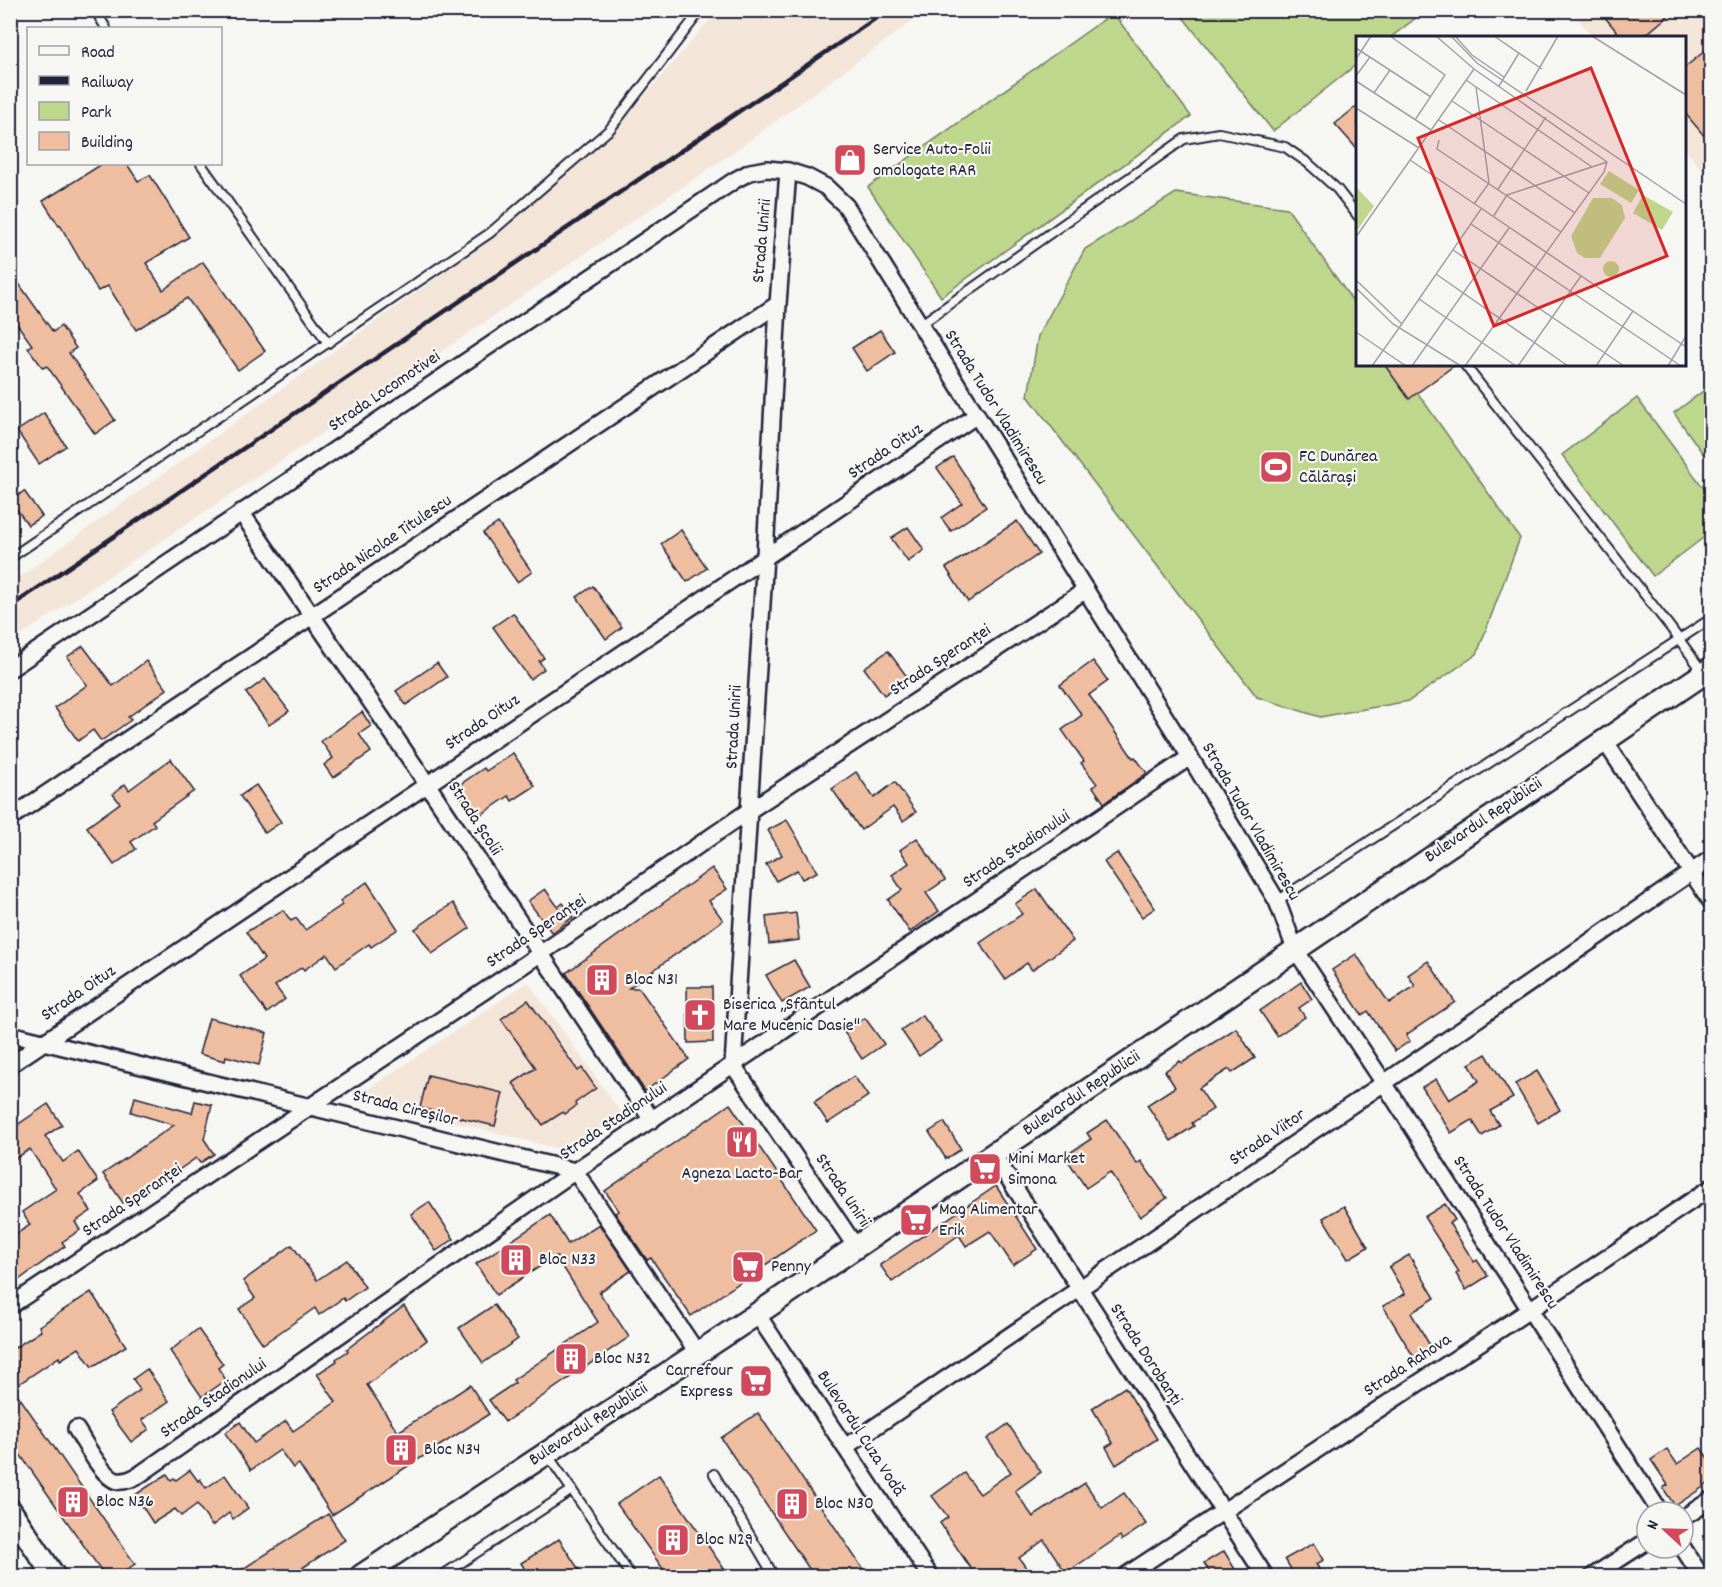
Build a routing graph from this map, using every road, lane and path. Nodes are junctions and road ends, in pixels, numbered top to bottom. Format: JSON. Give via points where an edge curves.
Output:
{"nodes":[{"id":1,"x":95,"y":10,"type":"edge"},
{"id":2,"x":701,"y":10,"type":"edge"},
{"id":3,"x":105,"y":27,"type":"edge"},
{"id":4,"x":202,"y":165,"type":"edge"},
{"id":5,"x":789,"y":171,"type":"junction"},
{"id":6,"x":1356,"y":213,"type":"edge"},
{"id":7,"x":778,"y":304,"type":"junction"},
{"id":8,"x":919,"y":325,"type":"junction"},
{"id":9,"x":328,"y":343,"type":"junction"},
{"id":10,"x":1466,"y":366,"type":"edge"},
{"id":11,"x":977,"y":415,"type":"junction"},
{"id":12,"x":241,"y":512,"type":"junction"},
{"id":13,"x":765,"y":556,"type":"junction"},
{"id":14,"x":10,"y":558,"type":"edge"},
{"id":15,"x":1086,"y":590,"type":"junction"},
{"id":16,"x":313,"y":615,"type":"junction"},
{"id":17,"x":1712,"y":618,"type":"edge"},
{"id":18,"x":1679,"y":640,"type":"junction"},
{"id":19,"x":10,"y":669,"type":"edge"},
{"id":20,"x":1708,"y":671,"type":"edge"},
{"id":21,"x":1604,"y":740,"type":"junction"},
{"id":22,"x":1190,"y":757,"type":"junction"},
{"id":23,"x":427,"y":784,"type":"junction"},
{"id":24,"x":750,"y":810,"type":"junction"},
{"id":25,"x":10,"y":818,"type":"edge"},
{"id":26,"x":1712,"y":858,"type":"edge"},
{"id":27,"x":1691,"y":872,"type":"junction"},
{"id":28,"x":1277,"y":902,"type":"junction"},
{"id":29,"x":1712,"y":903,"type":"edge"},
{"id":30,"x":1295,"y":950,"type":"junction"},
{"id":31,"x":540,"y":954,"type":"junction"},
{"id":32,"x":10,"y":1034,"type":"edge"},
{"id":33,"x":43,"y":1042,"type":"junction"},
{"id":34,"x":10,"y":1065,"type":"edge"},
{"id":35,"x":733,"y":1065,"type":"junction"},
{"id":36,"x":1384,"y":1083,"type":"junction"},
{"id":37,"x":312,"y":1106,"type":"junction"},
{"id":38,"x":652,"y":1120,"type":"junction"},
{"id":39,"x":993,"y":1154,"type":"junction"},
{"id":40,"x":575,"y":1171,"type":"junction"},
{"id":41,"x":1712,"y":1187,"type":"edge"},
{"id":42,"x":856,"y":1247,"type":"junction"},
{"id":43,"x":1079,"y":1289,"type":"junction"},
{"id":44,"x":10,"y":1306,"type":"edge"},
{"id":45,"x":1531,"y":1309,"type":"junction"},
{"id":46,"x":757,"y":1314,"type":"junction"},
{"id":47,"x":698,"y":1354,"type":"junction"},
{"id":48,"x":76,"y":1429,"type":"dead end"},
{"id":49,"x":845,"y":1447,"type":"junction"},
{"id":50,"x":547,"y":1453,"type":"junction"},
{"id":51,"x":714,"y":1474,"type":"dead end"},
{"id":52,"x":572,"y":1490,"type":"junction"},
{"id":53,"x":1712,"y":1499,"type":"edge"},
{"id":54,"x":1652,"y":1500,"type":"edge"},
{"id":55,"x":10,"y":1510,"type":"edge"},
{"id":56,"x":1695,"y":1510,"type":"edge"},
{"id":57,"x":1223,"y":1511,"type":"junction"},
{"id":58,"x":1635,"y":1549,"type":"edge"},
{"id":59,"x":1691,"y":1560,"type":"edge"},
{"id":60,"x":54,"y":1576,"type":"edge"},
{"id":61,"x":361,"y":1576,"type":"edge"},
{"id":62,"x":441,"y":1576,"type":"edge"},
{"id":63,"x":631,"y":1576,"type":"edge"},
{"id":64,"x":774,"y":1576,"type":"edge"},
{"id":65,"x":930,"y":1576,"type":"edge"},
{"id":66,"x":1125,"y":1576,"type":"edge"},
{"id":67,"x":1265,"y":1576,"type":"edge"},
{"id":68,"x":1593,"y":1576,"type":"edge"},
{"id":69,"x":1701,"y":1576,"type":"edge"}],
"edges":[{"from":1,"to":3,"type":"lane"},
{"from":2,"to":9,"type":"lane","via":[[610,129],[490,233]]},
{"from":4,"to":9,"type":"lane"},
{"from":5,"to":7,"type":"street","name":"Strada Unirii"},
{"from":5,"to":8,"type":"street","name":"Strada Tudor Vladimirescu","via":[[826,187],[846,206]]},
{"from":5,"to":12,"type":"street","name":"Strada Locomotivei","via":[[767,169],[735,180]]},
{"from":6,"to":8,"type":"lane","via":[[1337,189],[1285,147],[1219,133],[1184,139]]},
{"from":7,"to":13,"type":"street","name":"Strada Unirii"},
{"from":7,"to":16,"type":"street","name":"Strada Nicolae Titulescu"},
{"from":8,"to":11,"type":"street","name":"Strada Tudor Vladimirescu"},
{"from":9,"to":14,"type":"lane"},
{"from":10,"to":18,"type":"lane"},
{"from":11,"to":13,"type":"street","name":"Strada Oituz"},
{"from":11,"to":15,"type":"street","name":"Strada Tudor Vladimirescu"},
{"from":12,"to":16,"type":"street","name":"Strada Școlii"},
{"from":12,"to":19,"type":"street","name":"Strada Locomotivei"},
{"from":13,"to":23,"type":"street","name":"Strada Oituz"},
{"from":13,"to":24,"type":"street","name":"Strada Unirii"},
{"from":15,"to":22,"type":"street","name":"Strada Tudor Vladimirescu"},
{"from":15,"to":24,"type":"street","name":"Strada Speranței"},
{"from":16,"to":23,"type":"street","name":"Strada Școlii"},
{"from":16,"to":25,"type":"street","name":"Strada Nicolae Titulescu"},
{"from":17,"to":18,"type":"lane"},
{"from":18,"to":20,"type":"lane"},
{"from":18,"to":28,"type":"lane"},
{"from":20,"to":21,"type":"main road","name":"Bulevardul Republicii"},
{"from":21,"to":27,"type":"street"},
{"from":21,"to":30,"type":"main road","name":"Bulevardul Republicii"},
{"from":22,"to":28,"type":"street","name":"Strada Tudor Vladimirescu"},
{"from":22,"to":35,"type":"street","name":"Strada Stadionului"},
{"from":23,"to":31,"type":"street","name":"Strada Școlii"},
{"from":23,"to":33,"type":"street","name":"Strada Oituz"},
{"from":24,"to":31,"type":"street","name":"Strada Speranței"},
{"from":24,"to":35,"type":"street","name":"Strada Unirii"},
{"from":26,"to":27,"type":"street","name":"Strada Viitor"},
{"from":27,"to":29,"type":"street"},
{"from":27,"to":36,"type":"street","name":"Strada Viitor"},
{"from":28,"to":30,"type":"street","name":"Strada Tudor Vladimirescu"},
{"from":30,"to":36,"type":"street","name":"Strada Tudor Vladimirescu"},
{"from":30,"to":39,"type":"main road","name":"Bulevardul Republicii"},
{"from":31,"to":37,"type":"street","name":"Strada Speranței"},
{"from":31,"to":38,"type":"street","name":"Strada Școlii"},
{"from":32,"to":33,"type":"street","name":"Strada Cireșilor"},
{"from":33,"to":34,"type":"street","name":"Strada Oituz"},
{"from":33,"to":37,"type":"street","name":"Strada Cireșilor"},
{"from":35,"to":38,"type":"street","name":"Strada Stadionului"},
{"from":35,"to":42,"type":"street","name":"Strada Unirii"},
{"from":36,"to":43,"type":"street","name":"Strada Viitor"},
{"from":36,"to":45,"type":"street","name":"Strada Tudor Vladimirescu"},
{"from":37,"to":40,"type":"street","name":"Strada Cireșilor"},
{"from":37,"to":44,"type":"street","name":"Strada Speranței"},
{"from":38,"to":40,"type":"street","name":"Strada Stadionului"},
{"from":39,"to":42,"type":"main road","name":"Bulevardul Republicii"},
{"from":39,"to":43,"type":"street","name":"Strada Dorobanți"},
{"from":40,"to":47,"type":"street"},
{"from":40,"to":48,"type":"street","name":"Strada Stadionului","via":[[131,1479],[111,1479]]},
{"from":41,"to":45,"type":"street","name":"Strada Rahova"},
{"from":42,"to":46,"type":"main road","name":"Bulevardul Republicii"},
{"from":43,"to":49,"type":"street","name":"Strada Viitor"},
{"from":43,"to":57,"type":"street","name":"Strada Dorobanți"},
{"from":45,"to":54,"type":"street","name":"Strada Tudor Vladimirescu"},
{"from":45,"to":57,"type":"street","name":"Strada Rahova"},
{"from":46,"to":47,"type":"main road","name":"Bulevardul Republicii"},
{"from":46,"to":49,"type":"street","name":"Bulevardul Cuza Vodă"},
{"from":47,"to":50,"type":"main road","name":"Bulevardul Republicii"},
{"from":49,"to":65,"type":"street","name":"Bulevardul Cuza Vodă"},
{"from":50,"to":52,"type":"lane"},
{"from":50,"to":61,"type":"main road","name":"Bulevardul Republicii"},
{"from":51,"to":64,"type":"lane"},
{"from":52,"to":62,"type":"lane"},
{"from":52,"to":63,"type":"lane"},
{"from":53,"to":56,"type":"street"},
{"from":55,"to":60,"type":"main road"},
{"from":57,"to":66,"type":"street","name":"Strada Rahova"},
{"from":57,"to":67,"type":"street","name":"Strada Dorobanți"},
{"from":58,"to":68,"type":"street"},
{"from":59,"to":69,"type":"street"}]}
